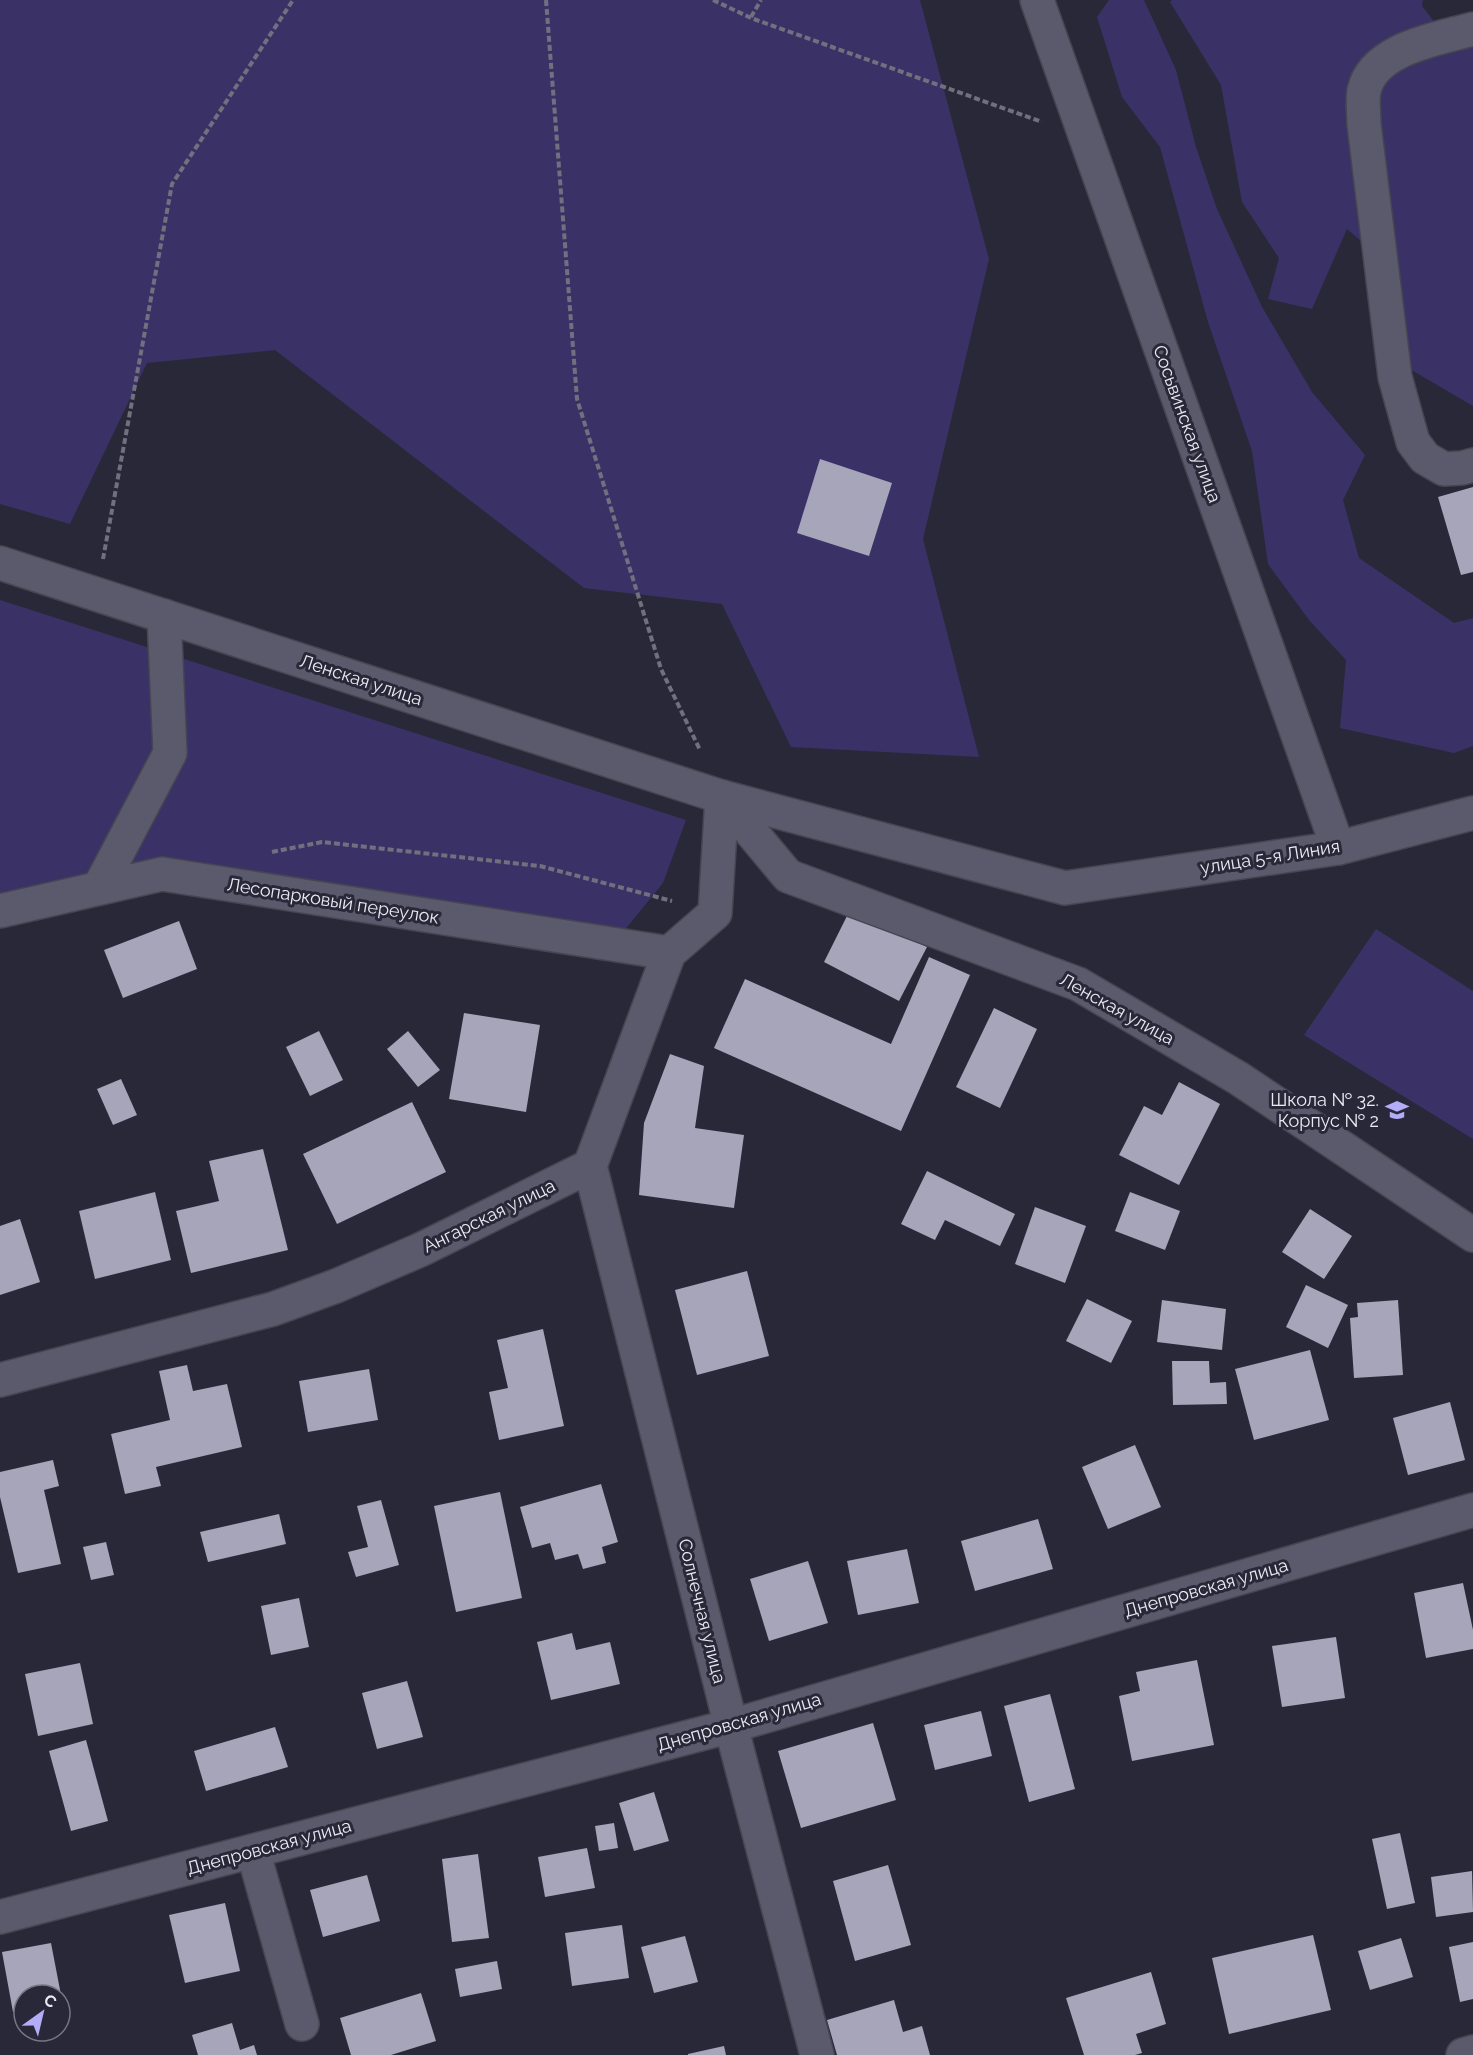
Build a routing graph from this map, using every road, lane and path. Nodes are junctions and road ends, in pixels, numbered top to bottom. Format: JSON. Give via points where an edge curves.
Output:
{"nodes":[{"id":1,"x":293,"y":0,"type":"edge"},
{"id":2,"x":546,"y":0,"type":"edge"},
{"id":3,"x":713,"y":0,"type":"edge"},
{"id":4,"x":761,"y":0,"type":"edge"},
{"id":5,"x":1037,"y":0,"type":"edge"},
{"id":6,"x":751,"y":18,"type":"junction"},
{"id":7,"x":1473,"y":29,"type":"edge"},
{"id":8,"x":1086,"y":137,"type":"junction"},
{"id":9,"x":1473,"y":465,"type":"edge"},
{"id":10,"x":0,"y":563,"type":"edge"},
{"id":11,"x":97,"y":594,"type":"junction"},
{"id":12,"x":164,"y":616,"type":"junction"},
{"id":13,"x":722,"y":797,"type":"junction"},
{"id":14,"x":1473,"y":813,"type":"edge"},
{"id":15,"x":1338,"y":848,"type":"junction"},
{"id":16,"x":265,"y":854,"type":"dead end"},
{"id":17,"x":99,"y":888,"type":"junction"},
{"id":18,"x":1065,"y":888,"type":"joint"},
{"id":19,"x":0,"y":911,"type":"edge"},
{"id":20,"x":715,"y":913,"type":"junction"},
{"id":21,"x":669,"y":953,"type":"junction"},
{"id":22,"x":590,"y":1166,"type":"junction"},
{"id":23,"x":1473,"y":1235,"type":"edge"},
{"id":24,"x":0,"y":1380,"type":"edge"},
{"id":25,"x":1473,"y":1510,"type":"edge"},
{"id":26,"x":731,"y":1726,"type":"junction"},
{"id":27,"x":253,"y":1851,"type":"junction"},
{"id":28,"x":0,"y":1917,"type":"edge"},
{"id":29,"x":302,"y":2024,"type":"dead end"},
{"id":30,"x":1473,"y":2052,"type":"edge"},
{"id":31,"x":817,"y":2055,"type":"edge"},
{"id":32,"x":1463,"y":2055,"type":"edge"}],
"edges":[{"from":1,"to":11,"type":"path","via":[[172,184]]},
{"from":2,"to":13,"type":"path","via":[[577,399],[661,669]]},
{"from":3,"to":6,"type":"path"},
{"from":4,"to":6,"type":"path"},
{"from":5,"to":8,"type":"street","name":"Сосьвинская улица"},
{"from":6,"to":8,"type":"path"},
{"from":7,"to":9,"type":"street","via":[[1404,49],[1378,64],[1364,90],[1364,124],[1395,377],[1413,442],[1425,458],[1444,469]]},
{"from":8,"to":15,"type":"street","name":"Сосьвинская улица"},
{"from":10,"to":11,"type":"street","name":"Ленская улица"},
{"from":11,"to":12,"type":"street","name":"Ленская улица"},
{"from":12,"to":13,"type":"street","name":"Ленская улица"},
{"from":12,"to":17,"type":"street","via":[[170,753]]},
{"from":13,"to":18,"type":"street","name":"Ленская улица"},
{"from":13,"to":20,"type":"street"},
{"from":13,"to":23,"type":"street","name":"Ленская улица","via":[[788,876],[1078,984],[1238,1078]]},
{"from":14,"to":15,"type":"street","name":"улица 5-я Линия"},
{"from":15,"to":18,"type":"street","name":"улица 5-я Линия"},
{"from":16,"to":20,"type":"path","via":[[322,842],[540,866]]},
{"from":17,"to":19,"type":"street","name":"Лесопарковый переулок"},
{"from":17,"to":21,"type":"street","name":"Лесопарковый переулок","via":[[162,874]]},
{"from":20,"to":21,"type":"street"},
{"from":21,"to":22,"type":"street"},
{"from":22,"to":24,"type":"street","name":"Ангарская улица","via":[[420,1250],[273,1309]]},
{"from":22,"to":26,"type":"street","name":"Солнечная улица"},
{"from":25,"to":26,"type":"street","name":"Днепровская улица"},
{"from":26,"to":27,"type":"street","name":"Днепровская улица"},
{"from":26,"to":31,"type":"street","name":"Солнечная улица"},
{"from":27,"to":28,"type":"street","name":"Днепровская улица"},
{"from":27,"to":29,"type":"street"},
{"from":30,"to":32,"type":"street"}]}
